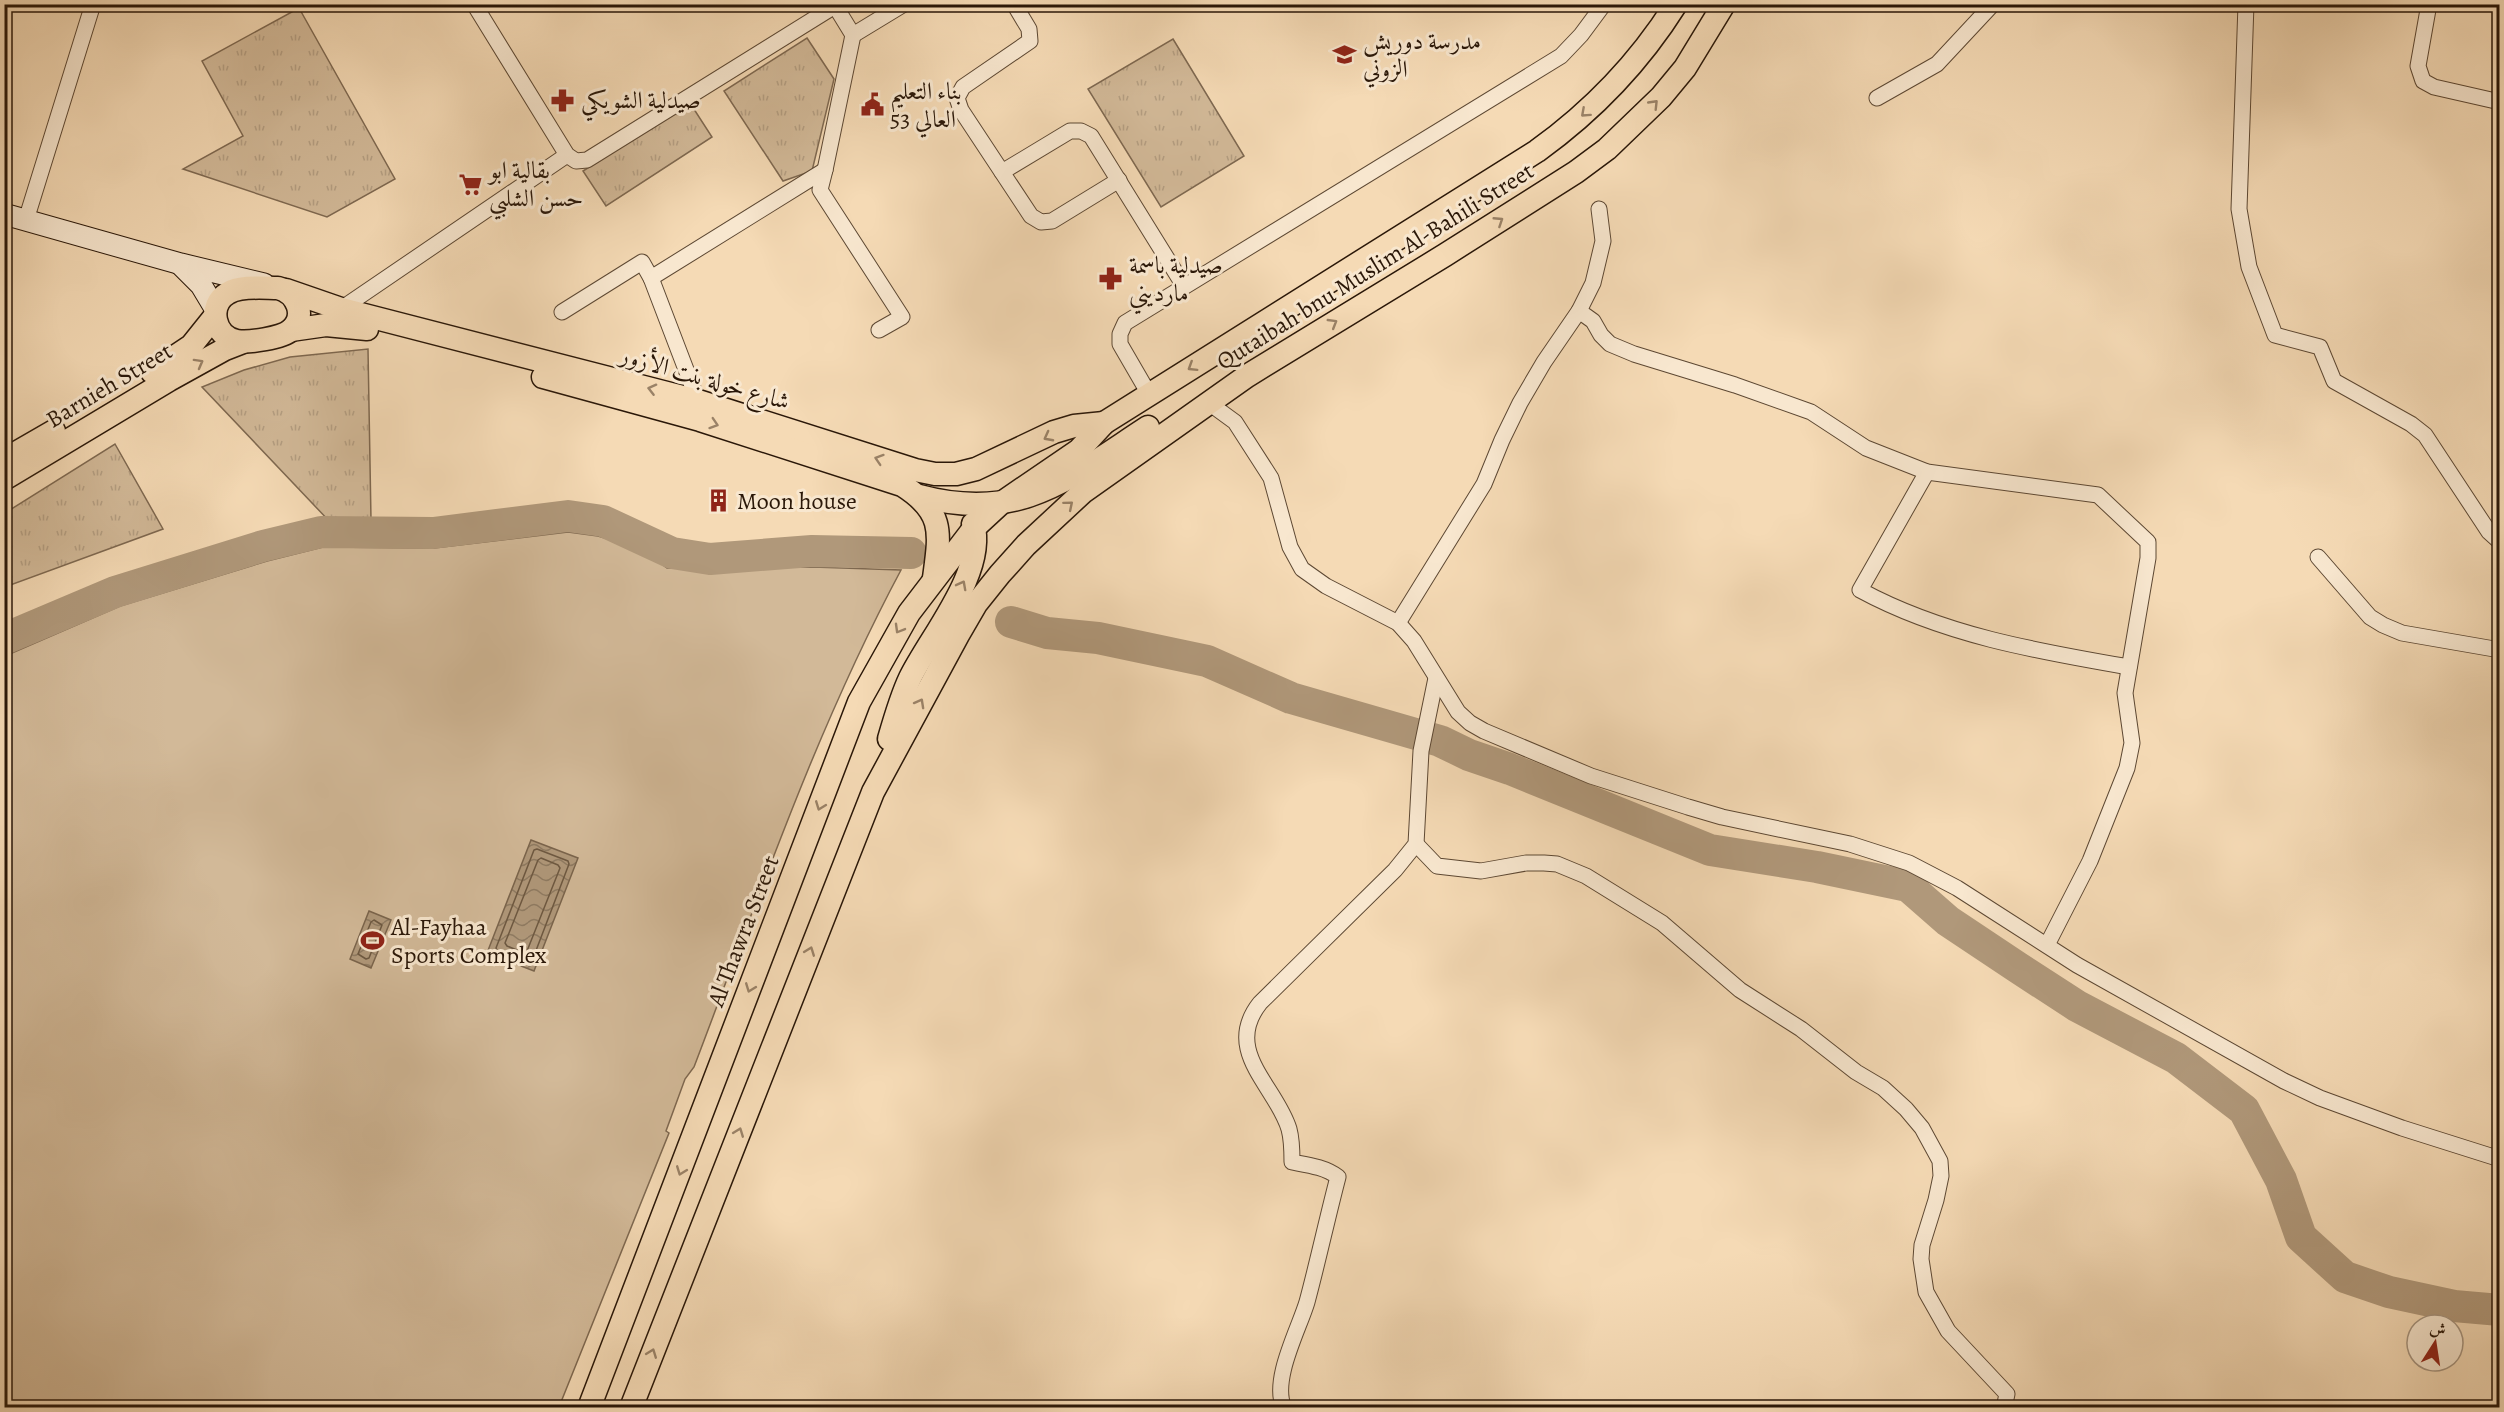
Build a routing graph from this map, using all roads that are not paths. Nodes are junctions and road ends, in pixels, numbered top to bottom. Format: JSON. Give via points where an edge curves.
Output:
{"nodes":[{"id":1,"x":93,"y":4,"type":"edge"},
{"id":2,"x":474,"y":4,"type":"edge"},
{"id":3,"x":904,"y":4,"type":"edge"},
{"id":4,"x":1014,"y":4,"type":"edge"},
{"id":5,"x":1676,"y":4,"type":"edge"},
{"id":6,"x":1724,"y":4,"type":"edge"},
{"id":7,"x":1993,"y":4,"type":"edge"},
{"id":8,"x":2246,"y":4,"type":"edge"},
{"id":9,"x":2430,"y":4,"type":"edge"},
{"id":10,"x":836,"y":5,"type":"edge"},
{"id":11,"x":1603,"y":5,"type":"edge"},
{"id":12,"x":853,"y":35,"type":"junction"},
{"id":13,"x":1877,"y":98,"type":"dead end"},
{"id":14,"x":2499,"y":102,"type":"edge"},
{"id":15,"x":567,"y":154,"type":"junction"},
{"id":16,"x":825,"y":170,"type":"junction"},
{"id":17,"x":1002,"y":172,"type":"junction"},
{"id":18,"x":1119,"y":180,"type":"junction"},
{"id":19,"x":1599,"y":209,"type":"dead end"},
{"id":20,"x":4,"y":214,"type":"edge"},
{"id":21,"x":26,"y":220,"type":"junction"},
{"id":22,"x":181,"y":264,"type":"junction"},
{"id":23,"x":651,"y":278,"type":"junction"},
{"id":24,"x":1184,"y":286,"type":"junction"},
{"id":25,"x":282,"y":289,"type":"junction"},
{"id":26,"x":341,"y":309,"type":"junction"},
{"id":27,"x":1579,"y":311,"type":"junction"},
{"id":28,"x":562,"y":312,"type":"dead end"},
{"id":29,"x":216,"y":313,"type":"junction"},
{"id":30,"x":291,"y":330,"type":"junction"},
{"id":31,"x":879,"y":330,"type":"dead end"},
{"id":32,"x":243,"y":342,"type":"junction"},
{"id":33,"x":1300,"y":343,"type":"junction"},
{"id":34,"x":1149,"y":394,"type":"junction"},
{"id":35,"x":698,"y":400,"type":"junction"},
{"id":36,"x":1209,"y":403,"type":"junction"},
{"id":37,"x":1104,"y":423,"type":"junction"},
{"id":38,"x":4,"y":460,"type":"edge"},
{"id":39,"x":1927,"y":472,"type":"junction"},
{"id":40,"x":935,"y":474,"type":"junction"},
{"id":41,"x":4,"y":479,"type":"edge"},
{"id":42,"x":919,"y":496,"type":"junction"},
{"id":43,"x":1000,"y":504,"type":"junction"},
{"id":44,"x":966,"y":505,"type":"junction"},
{"id":45,"x":974,"y":528,"type":"junction"},
{"id":46,"x":2499,"y":543,"type":"edge"},
{"id":47,"x":2318,"y":557,"type":"dead end"},
{"id":48,"x":933,"y":581,"type":"junction"},
{"id":49,"x":1398,"y":623,"type":"junction"},
{"id":50,"x":2499,"y":650,"type":"edge"},
{"id":51,"x":2128,"y":668,"type":"junction"},
{"id":52,"x":1436,"y":678,"type":"junction"},
{"id":53,"x":873,"y":792,"type":"junction"},
{"id":54,"x":1416,"y":844,"type":"junction"},
{"id":55,"x":2047,"y":945,"type":"junction"},
{"id":56,"x":2499,"y":1158,"type":"edge"},
{"id":57,"x":589,"y":1407,"type":"edge"},
{"id":58,"x":631,"y":1407,"type":"edge"},
{"id":59,"x":1284,"y":1407,"type":"edge"},
{"id":60,"x":2004,"y":1407,"type":"edge"}],
"edges":[{"from":1,"to":21,"type":"street"},
{"from":2,"to":15,"type":"street"},
{"from":3,"to":12,"type":"street"},
{"from":4,"to":17,"type":"street","via":[[1029,29],[1029,40],[963,87],[957,98]]},
{"from":5,"to":34,"type":"main road","name":"Qutaibah bnu Muslim Al-Bahili Street","one_way":true,"via":[[1633,65],[1604,97],[1555,138]]},
{"from":33,"to":6,"type":"main road","name":"Qutaibah bnu Muslim Al-Bahili Street","one_way":true,"via":[[1576,172],[1606,149],[1635,124],[1679,75]]},
{"from":7,"to":13,"type":"street","via":[[1937,64]]},
{"from":8,"to":46,"type":"street","via":[[2239,209],[2248,267],[2275,335],[2320,347],[2334,381],[2425,435]]},
{"from":9,"to":14,"type":"street","via":[[2418,66],[2423,81]]},
{"from":10,"to":12,"type":"street"},
{"from":10,"to":15,"type":"street","via":[[587,160],[576,161]]},
{"from":11,"to":24,"type":"street","via":[[1561,56]]},
{"from":12,"to":16,"type":"street"},
{"from":15,"to":26,"type":"street"},
{"from":16,"to":23,"type":"street"},
{"from":16,"to":31,"type":"street","via":[[820,190],[902,317]]},
{"from":17,"to":18,"type":"street","via":[[1070,131],[1081,131],[1091,136]]},
{"from":17,"to":18,"type":"street","via":[[1031,216],[1041,222],[1052,221]]},
{"from":18,"to":24,"type":"street"},
{"from":19,"to":27,"type":"street","via":[[1604,241],[1593,283]]},
{"from":20,"to":21,"type":"main road"},
{"from":21,"to":22,"type":"main road"},
{"from":22,"to":25,"type":"main road"},
{"from":22,"to":29,"type":"main road","via":[[201,285]]},
{"from":23,"to":28,"type":"street","via":[[642,262]]},
{"from":23,"to":35,"type":"street"},
{"from":24,"to":34,"type":"street","via":[[1125,323],[1120,334],[1120,344]]},
{"from":25,"to":26,"type":"main road","name":"شارع خولة بنت الأزور"},
{"from":25,"to":29,"type":"main road","via":[[235,290],[221,299]]},
{"from":25,"to":30,"type":"main road","via":[[299,308]]},
{"from":35,"to":26,"type":"main road","name":"شارع خولة بنت الأزور","one_way":true},
{"from":27,"to":39,"type":"street","via":[[1593,321],[1610,344],[1811,412],[1866,448]]},
{"from":27,"to":49,"type":"street","via":[[1520,403],[1485,483]]},
{"from":29,"to":32,"type":"main road","via":[[221,332]]},
{"from":29,"to":38,"type":"main road","name":"Barnieh Street","via":[[191,346],[177,357]]},
{"from":30,"to":32,"type":"main road"},
{"from":30,"to":42,"type":"main road","name":"شارع خولة بنت الأزور","one_way":true,"via":[[339,325],[370,329],[700,420],[902,485]]},
{"from":41,"to":32,"type":"main road","name":"Barnieh Street","one_way":true,"via":[[178,375]]},
{"from":33,"to":36,"type":"main road","name":"Qutaibah bnu Muslim Al-Bahili Street"},
{"from":33,"to":43,"type":"main road","via":[[1236,372],[1051,489]]},
{"from":34,"to":37,"type":"main road","name":"Qutaibah bnu Muslim Al-Bahili Street"},
{"from":40,"to":35,"type":"main road","name":"شارع خولة بنت الأزور","one_way":true},
{"from":36,"to":49,"type":"street","via":[[1235,422],[1271,478],[1290,547],[1302,569]]},
{"from":53,"to":36,"type":"main road","name":"Qutaibah bnu Muslim Al-Bahili Street","one_way":true,"via":[[976,604],[1026,544],[1083,492]]},
{"from":37,"to":40,"type":"main road","name":"شارع خولة بنت الأزور","one_way":true,"via":[[1054,432],[976,469]]},
{"from":37,"to":43,"type":"main road","name":"Qutaibah bnu Muslim Al-Bahili Street","via":[[1079,450]]},
{"from":39,"to":51,"type":"street","via":[[2098,495],[2148,542]]},
{"from":39,"to":51,"type":"street","via":[[1860,590],[1894,609],[2017,648]]},
{"from":40,"to":44,"type":"main road"},
{"from":42,"to":44,"type":"main road"},
{"from":42,"to":48,"type":"main road","via":[[932,514],[939,535]]},
{"from":43,"to":44,"type":"main road"},
{"from":43,"to":45,"type":"main road","name":"Al Thawra Street"},
{"from":44,"to":45,"type":"main road"},
{"from":45,"to":48,"type":"main road","name":"Al Thawra Street"},
{"from":53,"to":45,"type":"main road","one_way":true,"via":[[910,678],[968,575],[973,560]]},
{"from":47,"to":50,"type":"street","via":[[2356,603],[2383,626],[2402,633]]},
{"from":48,"to":57,"type":"main road","name":"Al Thawra Street","one_way":true,"via":[[909,613],[859,702]]},
{"from":49,"to":52,"type":"street"},
{"from":51,"to":55,"type":"street","via":[[2125,693],[2132,743],[2127,768],[2090,861]]},
{"from":52,"to":54,"type":"street","via":[[1421,751]]},
{"from":52,"to":55,"type":"street","via":[[1458,712],[1485,731],[1591,776],[1688,807],[1850,844],[1909,863],[1957,888]]},
{"from":58,"to":53,"type":"main road","one_way":true},
{"from":54,"to":59,"type":"street","via":[[1395,870],[1260,1003],[1247,1028],[1256,1068],[1288,1129],[1292,1162],[1338,1177],[1306,1304],[1291,1341],[1282,1379]]},
{"from":54,"to":60,"type":"street","via":[[1437,866],[1481,870],[1544,863],[1586,876],[1662,923],[1740,990],[1801,1029],[1906,1109],[1940,1161],[1938,1192],[1922,1245],[1926,1292],[1948,1331],[2007,1394]]},
{"from":55,"to":56,"type":"street","via":[[2237,1057],[2293,1085],[2402,1128]]}]}
